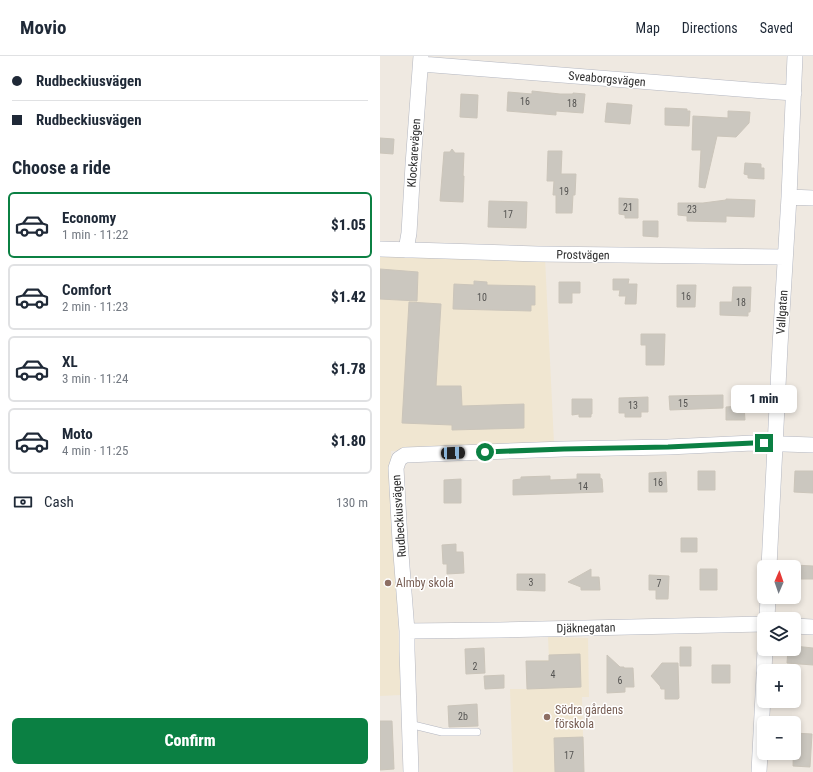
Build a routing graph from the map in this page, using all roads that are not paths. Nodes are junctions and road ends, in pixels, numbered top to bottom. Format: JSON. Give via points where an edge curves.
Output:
{"nodes":[{"id":1,"x":795,"y":56,"type":"edge"},
{"id":2,"x":421,"y":60,"type":"edge"},
{"id":3,"x":794,"y":92,"type":"junction"},
{"id":4,"x":789,"y":197,"type":"junction"},
{"id":5,"x":813,"y":198,"type":"edge"},
{"id":6,"x":380,"y":248,"type":"edge"},
{"id":7,"x":406,"y":250,"type":"junction"},
{"id":8,"x":786,"y":257,"type":"junction"},
{"id":9,"x":776,"y":443,"type":"junction"},
{"id":10,"x":813,"y":445,"type":"edge"},
{"id":11,"x":769,"y":560,"type":"edge"},
{"id":12,"x":757,"y":624,"type":"edge"},
{"id":13,"x":801,"y":626,"type":"edge"},
{"id":14,"x":813,"y":627,"type":"edge"},
{"id":15,"x":407,"y":631,"type":"junction"},
{"id":16,"x":762,"y":708,"type":"edge"},
{"id":17,"x":409,"y":724,"type":"junction"},
{"id":18,"x":477,"y":732,"type":"dead end"},
{"id":19,"x":411,"y":772,"type":"edge"},
{"id":20,"x":759,"y":772,"type":"edge"}],
"edges":[{"from":1,"to":3,"type":"street","name":"Vallgatan"},
{"from":2,"to":3,"type":"street","name":"Sveaborgsvägen"},
{"from":2,"to":7,"type":"street","name":"Klockarevägen"},
{"from":3,"to":4,"type":"street","name":"Vallgatan"},
{"from":4,"to":5,"type":"street"},
{"from":4,"to":8,"type":"street","name":"Vallgatan"},
{"from":6,"to":7,"type":"street","name":"Prostvägen"},
{"from":7,"to":8,"type":"street","name":"Prostvägen"},
{"from":8,"to":9,"type":"street","name":"Vallgatan"},
{"from":9,"to":10,"type":"street","name":"Rudbeckiusvägen"},
{"from":9,"to":11,"type":"street","name":"Vallgatan"},
{"from":9,"to":15,"type":"street","name":"Rudbeckiusvägen","via":[[406,455],[399,459],[396,468]]},
{"from":12,"to":15,"type":"street","name":"Djäknegatan"},
{"from":13,"to":14,"type":"street"},
{"from":15,"to":17,"type":"street","name":"Rudbeckiusvägen"},
{"from":16,"to":20,"type":"street"},
{"from":17,"to":18,"type":"lane","via":[[442,732]]},
{"from":17,"to":19,"type":"street","name":"Rudbeckiusvägen"}]}
